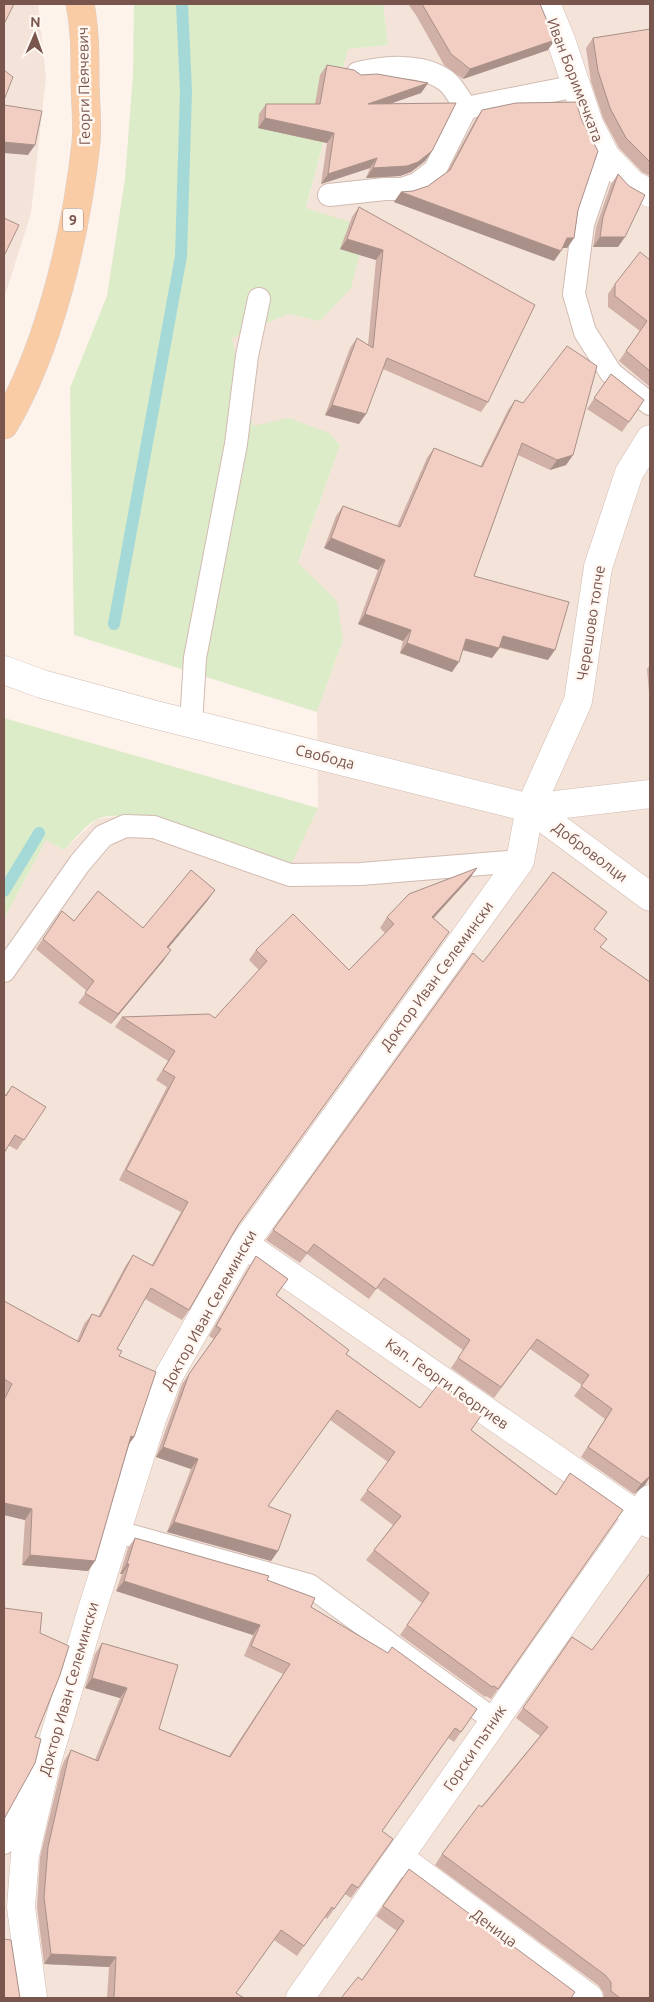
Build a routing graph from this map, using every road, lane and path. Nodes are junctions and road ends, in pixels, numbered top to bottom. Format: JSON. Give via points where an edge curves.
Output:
{"nodes":[{"id":1,"x":80,"y":4,"type":"edge"},
{"id":2,"x":546,"y":4,"type":"edge"},
{"id":3,"x":358,"y":73,"type":"edge"},
{"id":4,"x":577,"y":86,"type":"junction"},
{"id":5,"x":466,"y":108,"type":"junction"},
{"id":6,"x":606,"y":157,"type":"junction"},
{"id":7,"x":650,"y":193,"type":"edge"},
{"id":8,"x":328,"y":195,"type":"dead end"},
{"id":9,"x":259,"y":299,"type":"dead end"},
{"id":10,"x":650,"y":404,"type":"edge"},
{"id":11,"x":4,"y":426,"type":"edge"},
{"id":12,"x":650,"y":439,"type":"edge"},
{"id":13,"x":4,"y":670,"type":"edge"},
{"id":14,"x":190,"y":724,"type":"junction"},
{"id":15,"x":650,"y":794,"type":"edge"},
{"id":16,"x":530,"y":808,"type":"junction"},
{"id":17,"x":520,"y":861,"type":"junction"},
{"id":18,"x":650,"y":897,"type":"edge"},
{"id":19,"x":4,"y":971,"type":"edge"},
{"id":20,"x":244,"y":1244,"type":"junction"},
{"id":21,"x":646,"y":1513,"type":"edge"},
{"id":22,"x":118,"y":1532,"type":"junction"},
{"id":23,"x":494,"y":1720,"type":"junction"},
{"id":24,"x":46,"y":1764,"type":"junction"},
{"id":25,"x":4,"y":1843,"type":"edge"},
{"id":26,"x":400,"y":1858,"type":"junction"},
{"id":27,"x":33,"y":1998,"type":"edge"},
{"id":28,"x":300,"y":1998,"type":"edge"},
{"id":29,"x":589,"y":1998,"type":"edge"}],
"edges":[{"from":1,"to":11,"type":"main road","name":"Георги Пеячевич","number":"9","via":[[84,26],[86,142],[72,226],[49,320],[18,400]]},
{"from":2,"to":4,"type":"street","name":"Иван Боримечката"},
{"from":3,"to":5,"type":"lane","via":[[387,67],[426,71],[447,80]]},
{"from":4,"to":5,"type":"lane"},
{"from":4,"to":6,"type":"street","name":"Иван Боримечката","via":[[589,124]]},
{"from":5,"to":8,"type":"lane","via":[[435,170],[418,184],[402,189]]},
{"from":6,"to":7,"type":"street","name":"Иван Боримечката","via":[[633,185]]},
{"from":6,"to":10,"type":"lane","via":[[583,224],[574,294],[585,332],[611,373]]},
{"from":9,"to":14,"type":"lane","via":[[247,356],[236,444],[195,658]]},
{"from":12,"to":16,"type":"street","name":"Черешово топче","via":[[629,473],[598,567],[578,701]]},
{"from":13,"to":14,"type":"street","name":"Свобода","via":[[42,684]]},
{"from":14,"to":16,"type":"street","name":"Свобода"},
{"from":15,"to":16,"type":"street","name":"Свобода"},
{"from":16,"to":17,"type":"street","name":"Доктор Иван Селемински"},
{"from":16,"to":18,"type":"street","name":"Доброволци"},
{"from":17,"to":19,"type":"lane","via":[[361,874],[290,875],[154,827],[124,826],[102,836]]},
{"from":17,"to":20,"type":"street","name":"Доктор Иван Селемински"},
{"from":20,"to":21,"type":"street","name":"Кап. Георги Георгиев"},
{"from":20,"to":22,"type":"street","name":"Доктор Иван Селемински","via":[[168,1377]]},
{"from":21,"to":23,"type":"street","name":"Горски пътник"},
{"from":22,"to":23,"type":"lane","via":[[309,1586]]},
{"from":22,"to":24,"type":"street","name":"Доктор Иван Селемински"},
{"from":23,"to":26,"type":"street","name":"Горски пътник"},
{"from":24,"to":25,"type":"lane"},
{"from":24,"to":27,"type":"street","name":"Доктор Иван Селемински","via":[[25,1855],[21,1907]]},
{"from":26,"to":28,"type":"street","name":"Горски пътник"},
{"from":26,"to":29,"type":"street","name":"Деница"}]}
